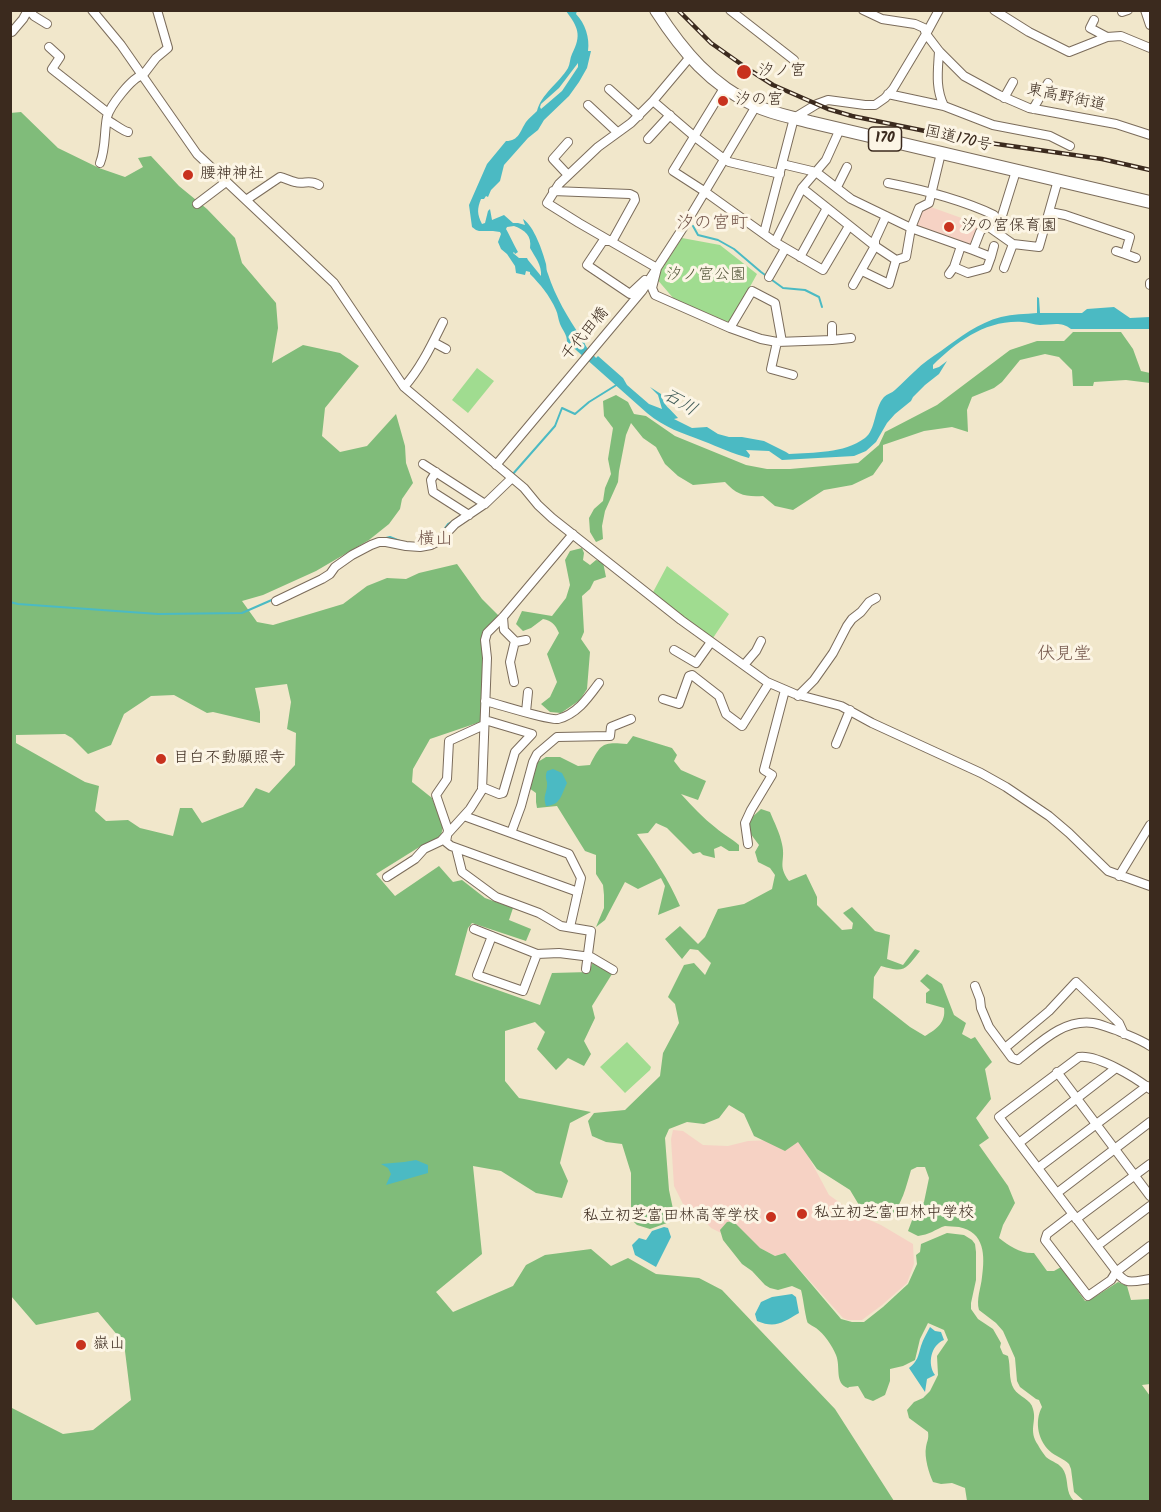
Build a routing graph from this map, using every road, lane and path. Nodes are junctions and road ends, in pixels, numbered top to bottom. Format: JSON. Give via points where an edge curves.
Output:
{"nodes":[{"id":1,"x":28,"y":10,"type":"edge"},
{"id":2,"x":92,"y":10,"type":"edge"},
{"id":3,"x":157,"y":10,"type":"edge"},
{"id":4,"x":656,"y":10,"type":"edge"},
{"id":5,"x":729,"y":10,"type":"edge"},
{"id":6,"x":939,"y":10,"type":"edge"},
{"id":7,"x":994,"y":10,"type":"edge"},
{"id":8,"x":866,"y":11,"type":"edge"},
{"id":9,"x":1147,"y":12,"type":"edge"},
{"id":10,"x":882,"y":19,"type":"junction"},
{"id":11,"x":1094,"y":20,"type":"dead end"},
{"id":12,"x":47,"y":24,"type":"dead end"},
{"id":13,"x":1150,"y":25,"type":"edge"},
{"id":14,"x":879,"y":29,"type":"dead end"},
{"id":15,"x":10,"y":32,"type":"edge"},
{"id":16,"x":926,"y":34,"type":"junction"},
{"id":17,"x":1107,"y":37,"type":"junction"},
{"id":18,"x":49,"y":47,"type":"dead end"},
{"id":19,"x":1150,"y":48,"type":"edge"},
{"id":20,"x":939,"y":51,"type":"junction"},
{"id":21,"x":690,"y":57,"type":"junction"},
{"id":22,"x":794,"y":60,"type":"dead end"},
{"id":23,"x":143,"y":75,"type":"junction"},
{"id":24,"x":1013,"y":82,"type":"dead end"},
{"id":25,"x":1048,"y":83,"type":"dead end"},
{"id":26,"x":724,"y":88,"type":"junction"},
{"id":27,"x":609,"y":89,"type":"dead end"},
{"id":28,"x":888,"y":94,"type":"junction"},
{"id":29,"x":1004,"y":98,"type":"junction"},
{"id":30,"x":653,"y":101,"type":"junction"},
{"id":31,"x":588,"y":105,"type":"dead end"},
{"id":32,"x":756,"y":106,"type":"junction"},
{"id":33,"x":944,"y":106,"type":"junction"},
{"id":34,"x":1033,"y":109,"type":"junction"},
{"id":35,"x":670,"y":115,"type":"junction"},
{"id":36,"x":639,"y":116,"type":"junction"},
{"id":37,"x":108,"y":117,"type":"junction"},
{"id":38,"x":794,"y":118,"type":"junction"},
{"id":39,"x":840,"y":129,"type":"junction"},
{"id":40,"x":129,"y":132,"type":"dead end"},
{"id":41,"x":617,"y":132,"type":"junction"},
{"id":42,"x":1150,"y":135,"type":"edge"},
{"id":43,"x":694,"y":137,"type":"junction"},
{"id":44,"x":648,"y":139,"type":"dead end"},
{"id":45,"x":1070,"y":146,"type":"dead end"},
{"id":46,"x":567,"y":147,"type":"dead end"},
{"id":47,"x":941,"y":153,"type":"junction"},
{"id":48,"x":724,"y":159,"type":"junction"},
{"id":49,"x":100,"y":163,"type":"dead end"},
{"id":50,"x":782,"y":164,"type":"junction"},
{"id":51,"x":847,"y":167,"type":"dead end"},
{"id":52,"x":1016,"y":171,"type":"junction"},
{"id":53,"x":816,"y":172,"type":"junction"},
{"id":54,"x":780,"y":174,"type":"junction"},
{"id":55,"x":568,"y":175,"type":"junction"},
{"id":56,"x":1058,"y":180,"type":"junction"},
{"id":57,"x":226,"y":182,"type":"junction"},
{"id":58,"x":888,"y":183,"type":"dead end"},
{"id":59,"x":319,"y":185,"type":"dead end"},
{"id":60,"x":837,"y":187,"type":"junction"},
{"id":61,"x":802,"y":188,"type":"junction"},
{"id":62,"x":553,"y":191,"type":"junction"},
{"id":63,"x":704,"y":191,"type":"junction"},
{"id":64,"x":931,"y":192,"type":"junction"},
{"id":65,"x":246,"y":200,"type":"junction"},
{"id":66,"x":1150,"y":202,"type":"edge"},
{"id":67,"x":197,"y":204,"type":"dead end"},
{"id":68,"x":827,"y":208,"type":"junction"},
{"id":69,"x":1050,"y":212,"type":"junction"},
{"id":70,"x":886,"y":216,"type":"junction"},
{"id":71,"x":1001,"y":219,"type":"dead end"},
{"id":72,"x":986,"y":225,"type":"junction"},
{"id":73,"x":849,"y":226,"type":"junction"},
{"id":74,"x":911,"y":228,"type":"junction"},
{"id":75,"x":764,"y":233,"type":"junction"},
{"id":76,"x":611,"y":241,"type":"junction"},
{"id":77,"x":775,"y":242,"type":"junction"},
{"id":78,"x":1013,"y":244,"type":"junction"},
{"id":79,"x":875,"y":246,"type":"junction"},
{"id":80,"x":961,"y":246,"type":"junction"},
{"id":81,"x":994,"y":246,"type":"dead end"},
{"id":82,"x":785,"y":249,"type":"junction"},
{"id":83,"x":973,"y":250,"type":"junction"},
{"id":84,"x":800,"y":257,"type":"junction"},
{"id":85,"x":991,"y":257,"type":"junction"},
{"id":86,"x":1136,"y":258,"type":"dead end"},
{"id":87,"x":896,"y":260,"type":"junction"},
{"id":88,"x":1004,"y":268,"type":"dead end"},
{"id":89,"x":654,"y":271,"type":"junction"},
{"id":90,"x":862,"y":271,"type":"junction"},
{"id":91,"x":769,"y":277,"type":"dead end"},
{"id":92,"x":853,"y":285,"type":"dead end"},
{"id":93,"x":443,"y":322,"type":"dead end"},
{"id":94,"x":832,"y":326,"type":"dead end"},
{"id":95,"x":730,"y":328,"type":"junction"},
{"id":96,"x":851,"y":338,"type":"dead end"},
{"id":97,"x":832,"y":340,"type":"junction"},
{"id":98,"x":433,"y":342,"type":"junction"},
{"id":99,"x":780,"y":342,"type":"junction"},
{"id":100,"x":446,"y":349,"type":"dead end"},
{"id":101,"x":794,"y":375,"type":"dead end"},
{"id":102,"x":404,"y":387,"type":"junction"},
{"id":103,"x":423,"y":464,"type":"dead end"},
{"id":104,"x":496,"y":465,"type":"junction"},
{"id":105,"x":436,"y":472,"type":"junction"},
{"id":106,"x":512,"y":478,"type":"junction"},
{"id":107,"x":485,"y":504,"type":"junction"},
{"id":108,"x":469,"y":515,"type":"junction"},
{"id":109,"x":573,"y":534,"type":"junction"},
{"id":110,"x":876,"y":597,"type":"dead end"},
{"id":111,"x":276,"y":601,"type":"dead end"},
{"id":112,"x":503,"y":617,"type":"junction"},
{"id":113,"x":526,"y":640,"type":"dead end"},
{"id":114,"x":515,"y":641,"type":"junction"},
{"id":115,"x":761,"y":641,"type":"dead end"},
{"id":116,"x":711,"y":642,"type":"junction"},
{"id":117,"x":674,"y":650,"type":"dead end"},
{"id":118,"x":744,"y":665,"type":"junction"},
{"id":119,"x":514,"y":682,"type":"dead end"},
{"id":120,"x":599,"y":683,"type":"dead end"},
{"id":121,"x":769,"y":683,"type":"junction"},
{"id":122,"x":785,"y":690,"type":"junction"},
{"id":123,"x":528,"y":692,"type":"dead end"},
{"id":124,"x":798,"y":696,"type":"junction"},
{"id":125,"x":663,"y":699,"type":"dead end"},
{"id":126,"x":486,"y":701,"type":"junction"},
{"id":127,"x":850,"y":710,"type":"junction"},
{"id":128,"x":526,"y":712,"type":"junction"},
{"id":129,"x":631,"y":719,"type":"dead end"},
{"id":130,"x":484,"y":722,"type":"junction"},
{"id":131,"x":836,"y":744,"type":"dead end"},
{"id":132,"x":482,"y":787,"type":"junction"},
{"id":133,"x":464,"y":816,"type":"junction"},
{"id":134,"x":1150,"y":825,"type":"edge"},
{"id":135,"x":511,"y":832,"type":"junction"},
{"id":136,"x":447,"y":835,"type":"junction"},
{"id":137,"x":748,"y":844,"type":"dead end"},
{"id":138,"x":456,"y":848,"type":"junction"},
{"id":139,"x":1119,"y":876,"type":"junction"},
{"id":140,"x":387,"y":877,"type":"dead end"},
{"id":141,"x":1150,"y":886,"type":"edge"},
{"id":142,"x":578,"y":892,"type":"junction"},
{"id":143,"x":570,"y":927,"type":"junction"},
{"id":144,"x":474,"y":929,"type":"dead end"},
{"id":145,"x":492,"y":936,"type":"junction"},
{"id":146,"x":537,"y":954,"type":"junction"},
{"id":147,"x":587,"y":956,"type":"junction"},
{"id":148,"x":586,"y":969,"type":"dead end"},
{"id":149,"x":614,"y":970,"type":"dead end"},
{"id":150,"x":975,"y":986,"type":"dead end"},
{"id":151,"x":1124,"y":1034,"type":"junction"},
{"id":152,"x":1150,"y":1046,"type":"edge"},
{"id":153,"x":1005,"y":1048,"type":"junction"},
{"id":154,"x":1116,"y":1068,"type":"junction"},
{"id":155,"x":1057,"y":1072,"type":"junction"},
{"id":156,"x":1149,"y":1087,"type":"edge"},
{"id":157,"x":1077,"y":1098,"type":"junction"},
{"id":158,"x":1150,"y":1122,"type":"edge"},
{"id":159,"x":1096,"y":1124,"type":"junction"},
{"id":160,"x":1019,"y":1143,"type":"junction"},
{"id":161,"x":1115,"y":1149,"type":"junction"},
{"id":162,"x":1150,"y":1164,"type":"edge"},
{"id":163,"x":1038,"y":1168,"type":"junction"},
{"id":164,"x":1135,"y":1176,"type":"junction"},
{"id":165,"x":1057,"y":1193,"type":"junction"},
{"id":166,"x":1150,"y":1196,"type":"edge"},
{"id":167,"x":1150,"y":1206,"type":"edge"},
{"id":168,"x":1075,"y":1217,"type":"junction"},
{"id":169,"x":1097,"y":1246,"type":"junction"},
{"id":170,"x":1150,"y":1246,"type":"edge"},
{"id":171,"x":1116,"y":1272,"type":"junction"},
{"id":172,"x":1150,"y":1279,"type":"edge"}],
"edges":[{"from":1,"to":12,"type":"street"},
{"from":1,"to":15,"type":"street"},
{"from":2,"to":23,"type":"street"},
{"from":3,"to":23,"type":"street","via":[[168,48]]},
{"from":4,"to":21,"type":"highway","name":"国道170号","number":"170"},
{"from":5,"to":22,"type":"street"},
{"from":6,"to":16,"type":"street"},
{"from":7,"to":17,"type":"street","via":[[1069,52]]},
{"from":8,"to":10,"type":"street","name":"東高野街道"},
{"from":9,"to":13,"type":"street"},
{"from":10,"to":14,"type":"street"},
{"from":10,"to":16,"type":"street","name":"東高野街道","via":[[915,24],[924,28]]},
{"from":11,"to":17,"type":"street","via":[[1090,28]]},
{"from":16,"to":20,"type":"street","name":"東高野街道"},
{"from":16,"to":28,"type":"street"},
{"from":17,"to":19,"type":"street","via":[[1121,36]]},
{"from":18,"to":37,"type":"street","via":[[60,57],[52,69]]},
{"from":20,"to":29,"type":"street","name":"東高野街道","via":[[964,76]]},
{"from":20,"to":33,"type":"street","via":[[937,82]]},
{"from":21,"to":26,"type":"highway","name":"国道170号","number":"170"},
{"from":21,"to":30,"type":"street"},
{"from":23,"to":37,"type":"street","via":[[129,84]]},
{"from":23,"to":57,"type":"street","via":[[198,154]]},
{"from":24,"to":29,"type":"street"},
{"from":25,"to":34,"type":"street"},
{"from":26,"to":32,"type":"highway","name":"国道170号","number":"170"},
{"from":26,"to":43,"type":"street"},
{"from":27,"to":36,"type":"street","via":[[622,96]]},
{"from":28,"to":33,"type":"street"},
{"from":28,"to":38,"type":"street","via":[[875,105],[828,100]]},
{"from":29,"to":34,"type":"street","name":"東高野街道"},
{"from":30,"to":35,"type":"street"},
{"from":30,"to":36,"type":"street"},
{"from":31,"to":41,"type":"street","via":[[600,112]]},
{"from":32,"to":38,"type":"highway","name":"国道170号","number":"170"},
{"from":32,"to":48,"type":"street"},
{"from":33,"to":45,"type":"street","via":[[993,125],[1050,136]]},
{"from":34,"to":42,"type":"street","name":"東高野街道","via":[[1116,124]]},
{"from":35,"to":43,"type":"street"},
{"from":35,"to":44,"type":"street"},
{"from":36,"to":41,"type":"street"},
{"from":37,"to":40,"type":"street"},
{"from":37,"to":49,"type":"street"},
{"from":38,"to":39,"type":"highway","name":"国道170号","number":"170"},
{"from":38,"to":50,"type":"street"},
{"from":39,"to":47,"type":"highway","name":"国道170号","number":"170"},
{"from":39,"to":53,"type":"street"},
{"from":41,"to":55,"type":"street"},
{"from":43,"to":48,"type":"street"},
{"from":43,"to":63,"type":"street","via":[[673,171]]},
{"from":46,"to":55,"type":"street","via":[[553,159]]},
{"from":47,"to":52,"type":"highway","name":"国道170号","number":"170"},
{"from":47,"to":64,"type":"street"},
{"from":48,"to":54,"type":"street"},
{"from":48,"to":63,"type":"street"},
{"from":50,"to":53,"type":"street"},
{"from":50,"to":54,"type":"street"},
{"from":51,"to":60,"type":"street"},
{"from":52,"to":56,"type":"highway","name":"国道170号","number":"170"},
{"from":52,"to":71,"type":"street"},
{"from":53,"to":60,"type":"street"},
{"from":53,"to":61,"type":"street"},
{"from":54,"to":75,"type":"street"},
{"from":55,"to":62,"type":"street"},
{"from":56,"to":66,"type":"highway","name":"国道170号","number":"170"},
{"from":56,"to":69,"type":"street"},
{"from":57,"to":65,"type":"street"},
{"from":57,"to":67,"type":"street"},
{"from":58,"to":64,"type":"street"},
{"from":59,"to":65,"type":"street","via":[[280,177]]},
{"from":60,"to":70,"type":"street"},
{"from":61,"to":68,"type":"street"},
{"from":61,"to":77,"type":"street"},
{"from":62,"to":76,"type":"street","via":[[547,203]]},
{"from":62,"to":76,"type":"street","via":[[634,196]]},
{"from":63,"to":75,"type":"street"},
{"from":63,"to":89,"type":"street"},
{"from":64,"to":72,"type":"street","via":[[994,215]]},
{"from":64,"to":74,"type":"street","via":[[929,202],[919,208]]},
{"from":65,"to":102,"type":"street","via":[[334,283]]},
{"from":68,"to":73,"type":"street"},
{"from":68,"to":84,"type":"street"},
{"from":69,"to":78,"type":"street","via":[[1039,247]]},
{"from":69,"to":86,"type":"street","via":[[1130,237],[1121,253]]},
{"from":70,"to":74,"type":"street"},
{"from":70,"to":79,"type":"street","via":[[874,240]]},
{"from":72,"to":78,"type":"street"},
{"from":72,"to":83,"type":"street"},
{"from":73,"to":79,"type":"street"},
{"from":73,"to":84,"type":"street","via":[[824,270]]},
{"from":74,"to":80,"type":"street"},
{"from":74,"to":87,"type":"street","via":[[906,258]]},
{"from":75,"to":77,"type":"street"},
{"from":76,"to":89,"type":"street"},
{"from":76,"to":89,"type":"street","via":[[603,241],[587,265],[630,294]]},
{"from":77,"to":82,"type":"street"},
{"from":78,"to":88,"type":"street"},
{"from":79,"to":87,"type":"street"},
{"from":79,"to":90,"type":"street"},
{"from":80,"to":83,"type":"street"},
{"from":80,"to":85,"type":"street","via":[[952,270],[968,273],[987,268]]},
{"from":81,"to":85,"type":"street"},
{"from":82,"to":84,"type":"street"},
{"from":82,"to":91,"type":"street"},
{"from":83,"to":85,"type":"street"},
{"from":87,"to":90,"type":"street","via":[[889,284]]},
{"from":89,"to":95,"type":"street","via":[[655,295]]},
{"from":89,"to":104,"type":"street","name":"千代田橋","via":[[629,308]]},
{"from":90,"to":92,"type":"street"},
{"from":93,"to":98,"type":"street"},
{"from":94,"to":97,"type":"street"},
{"from":95,"to":99,"type":"street"},
{"from":95,"to":99,"type":"street","via":[[752,291],[775,303]]},
{"from":96,"to":97,"type":"street"},
{"from":97,"to":99,"type":"street"},
{"from":98,"to":100,"type":"street"},
{"from":98,"to":102,"type":"street"},
{"from":99,"to":101,"type":"street","via":[[771,369]]},
{"from":102,"to":104,"type":"street"},
{"from":103,"to":105,"type":"street"},
{"from":104,"to":106,"type":"street"},
{"from":105,"to":107,"type":"street"},
{"from":105,"to":108,"type":"street","via":[[431,480],[434,492]]},
{"from":106,"to":107,"type":"street"},
{"from":106,"to":109,"type":"street","via":[[538,506]]},
{"from":107,"to":108,"type":"street"},
{"from":108,"to":111,"type":"street","via":[[431,545],[371,544],[322,579]]},
{"from":109,"to":112,"type":"street"},
{"from":109,"to":116,"type":"street"},
{"from":110,"to":124,"type":"street","via":[[852,619],[833,653]]},
{"from":112,"to":114,"type":"street","via":[[504,630]]},
{"from":112,"to":126,"type":"street","via":[[485,640]]},
{"from":113,"to":114,"type":"street"},
{"from":114,"to":119,"type":"street","via":[[510,662]]},
{"from":115,"to":118,"type":"street"},
{"from":116,"to":117,"type":"street","via":[[696,663]]},
{"from":116,"to":118,"type":"street"},
{"from":118,"to":121,"type":"street"},
{"from":120,"to":128,"type":"street","via":[[577,710],[555,720]]},
{"from":121,"to":122,"type":"street"},
{"from":121,"to":125,"type":"street","via":[[742,726],[726,714],[719,696],[692,675],[679,704]]},
{"from":122,"to":124,"type":"street"},
{"from":122,"to":137,"type":"street","via":[[764,770],[772,775],[744,823]]},
{"from":123,"to":128,"type":"street"},
{"from":124,"to":127,"type":"street"},
{"from":126,"to":128,"type":"street"},
{"from":126,"to":130,"type":"street"},
{"from":127,"to":131,"type":"street"},
{"from":127,"to":139,"type":"street","via":[[1006,787],[1049,816],[1104,869]]},
{"from":129,"to":135,"type":"street","via":[[611,727],[610,736],[557,737],[537,754]]},
{"from":130,"to":132,"type":"street"},
{"from":130,"to":132,"type":"street","via":[[532,734],[515,752],[503,793]]},
{"from":130,"to":136,"type":"street","via":[[449,741],[447,778],[436,795]]},
{"from":132,"to":133,"type":"street"},
{"from":133,"to":135,"type":"street"},
{"from":133,"to":136,"type":"street"},
{"from":134,"to":139,"type":"street"},
{"from":135,"to":142,"type":"street","via":[[569,854],[581,878]]},
{"from":136,"to":138,"type":"street","via":[[446,842]]},
{"from":136,"to":140,"type":"street"},
{"from":138,"to":142,"type":"street"},
{"from":138,"to":143,"type":"street","via":[[462,872],[496,897]]},
{"from":139,"to":141,"type":"street"},
{"from":142,"to":143,"type":"street"},
{"from":143,"to":147,"type":"street","via":[[591,931]]},
{"from":144,"to":145,"type":"street"},
{"from":145,"to":146,"type":"street"},
{"from":145,"to":146,"type":"street","via":[[477,975],[523,992]]},
{"from":146,"to":147,"type":"street"},
{"from":147,"to":148,"type":"street"},
{"from":147,"to":149,"type":"street"},
{"from":150,"to":153,"type":"street","via":[[989,1027]]},
{"from":151,"to":152,"type":"street"},
{"from":151,"to":153,"type":"street","via":[[1095,1023],[1077,1023],[1054,1033],[1018,1060]]},
{"from":151,"to":153,"type":"street","via":[[1119,1023],[1076,982]]},
{"from":154,"to":155,"type":"street","via":[[1084,1056]]},
{"from":154,"to":156,"type":"street"},
{"from":154,"to":157,"type":"street"},
{"from":155,"to":157,"type":"street"},
{"from":155,"to":160,"type":"street","via":[[999,1117]]},
{"from":156,"to":159,"type":"street"},
{"from":157,"to":159,"type":"street"},
{"from":157,"to":160,"type":"street"},
{"from":158,"to":161,"type":"street"},
{"from":159,"to":161,"type":"street"},
{"from":159,"to":163,"type":"street"},
{"from":160,"to":163,"type":"street"},
{"from":161,"to":164,"type":"street"},
{"from":161,"to":165,"type":"street"},
{"from":162,"to":164,"type":"street"},
{"from":163,"to":165,"type":"street"},
{"from":164,"to":166,"type":"street"},
{"from":164,"to":168,"type":"street"},
{"from":165,"to":168,"type":"street"},
{"from":167,"to":169,"type":"street"},
{"from":168,"to":169,"type":"street"},
{"from":168,"to":171,"type":"street","via":[[1047,1234],[1046,1240],[1082,1289],[1088,1296]]},
{"from":169,"to":171,"type":"street"},
{"from":170,"to":171,"type":"street"},
{"from":171,"to":172,"type":"street","via":[[1127,1281]]}]}
